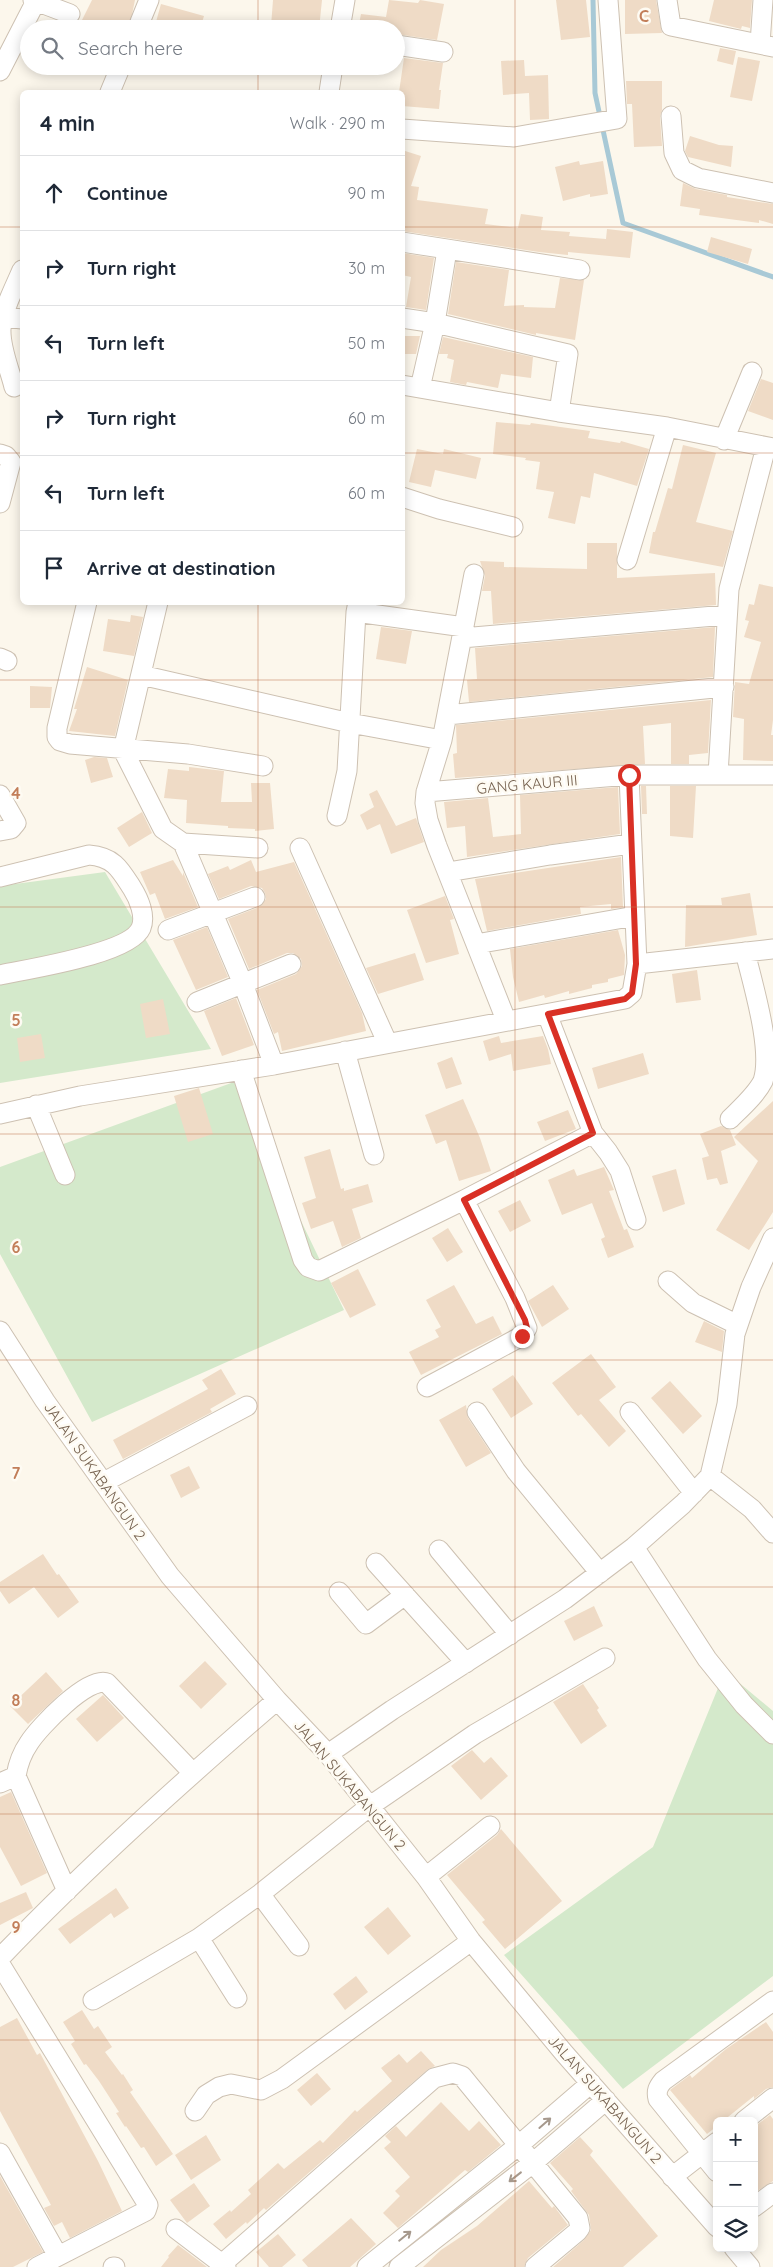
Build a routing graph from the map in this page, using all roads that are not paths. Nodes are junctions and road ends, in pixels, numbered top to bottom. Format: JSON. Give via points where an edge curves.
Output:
{"nodes":[{"id":1,"x":149,"y":0,"type":"edge"},
{"id":2,"x":345,"y":0,"type":"edge"},
{"id":3,"x":608,"y":0,"type":"edge"},
{"id":4,"x":667,"y":0,"type":"edge"},
{"id":5,"x":763,"y":0,"type":"edge"},
{"id":6,"x":35,"y":1,"type":"edge"},
{"id":7,"x":70,"y":14,"type":"dead end"},
{"id":8,"x":26,"y":20,"type":"edge"},
{"id":9,"x":141,"y":20,"type":"edge"},
{"id":10,"x":342,"y":20,"type":"edge"},
{"id":11,"x":20,"y":31,"type":"edge"},
{"id":12,"x":767,"y":45,"type":"edge"},
{"id":13,"x":405,"y":46,"type":"edge"},
{"id":14,"x":443,"y":52,"type":"dead end"},
{"id":15,"x":0,"y":71,"type":"edge"},
{"id":16,"x":117,"y":75,"type":"edge"},
{"id":17,"x":332,"y":75,"type":"edge"},
{"id":18,"x":111,"y":90,"type":"edge"},
{"id":19,"x":329,"y":90,"type":"edge"},
{"id":20,"x":671,"y":116,"type":"dead end"},
{"id":21,"x":405,"y":129,"type":"edge"},
{"id":22,"x":773,"y":193,"type":"edge"},
{"id":23,"x":405,"y":243,"type":"edge"},
{"id":24,"x":447,"y":250,"type":"junction"},
{"id":25,"x":580,"y":270,"type":"dead end"},
{"id":26,"x":20,"y":275,"type":"edge"},
{"id":27,"x":13,"y":318,"type":"edge"},
{"id":28,"x":405,"y":318,"type":"edge"},
{"id":29,"x":435,"y":323,"type":"junction"},
{"id":30,"x":752,"y":372,"type":"dead end"},
{"id":31,"x":12,"y":388,"type":"edge"},
{"id":32,"x":407,"y":388,"type":"edge"},
{"id":33,"x":559,"y":412,"type":"junction"},
{"id":34,"x":667,"y":427,"type":"junction"},
{"id":35,"x":724,"y":440,"type":"junction"},
{"id":36,"x":769,"y":447,"type":"edge"},
{"id":37,"x":0,"y":454,"type":"edge"},
{"id":38,"x":405,"y":498,"type":"edge"},
{"id":39,"x":0,"y":503,"type":"edge"},
{"id":40,"x":513,"y":527,"type":"dead end"},
{"id":41,"x":627,"y":560,"type":"dead end"},
{"id":42,"x":474,"y":574,"type":"dead end"},
{"id":43,"x":87,"y":605,"type":"edge"},
{"id":44,"x":157,"y":605,"type":"edge"},
{"id":45,"x":357,"y":607,"type":"edge"},
{"id":46,"x":726,"y":615,"type":"junction"},
{"id":47,"x":463,"y":632,"type":"junction"},
{"id":48,"x":141,"y":675,"type":"junction"},
{"id":49,"x":724,"y":687,"type":"junction"},
{"id":50,"x":447,"y":715,"type":"junction"},
{"id":51,"x":350,"y":723,"type":"junction"},
{"id":52,"x":442,"y":740,"type":"junction"},
{"id":53,"x":123,"y":750,"type":"junction"},
{"id":54,"x":263,"y":766,"type":"dead end"},
{"id":55,"x":629,"y":775,"type":"junction"},
{"id":56,"x":718,"y":775,"type":"junction"},
{"id":57,"x":773,"y":776,"type":"edge"},
{"id":58,"x":426,"y":792,"type":"junction"},
{"id":59,"x":0,"y":795,"type":"edge"},
{"id":60,"x":337,"y":816,"type":"dead end"},
{"id":61,"x":0,"y":831,"type":"edge"},
{"id":62,"x":182,"y":843,"type":"junction"},
{"id":63,"x":631,"y":844,"type":"junction"},
{"id":64,"x":258,"y":848,"type":"dead end"},
{"id":65,"x":300,"y":848,"type":"dead end"},
{"id":66,"x":448,"y":872,"type":"junction"},
{"id":67,"x":0,"y":877,"type":"edge"},
{"id":68,"x":255,"y":897,"type":"dead end"},
{"id":69,"x":212,"y":913,"type":"junction"},
{"id":70,"x":635,"y":916,"type":"junction"},
{"id":71,"x":168,"y":930,"type":"dead end"},
{"id":72,"x":476,"y":944,"type":"junction"},
{"id":73,"x":773,"y":949,"type":"edge"},
{"id":74,"x":745,"y":952,"type":"junction"},
{"id":75,"x":291,"y":964,"type":"dead end"},
{"id":76,"x":636,"y":964,"type":"junction"},
{"id":77,"x":0,"y":974,"type":"edge"},
{"id":78,"x":243,"y":984,"type":"junction"},
{"id":79,"x":197,"y":1002,"type":"dead end"},
{"id":80,"x":548,"y":1014,"type":"junction"},
{"id":81,"x":506,"y":1020,"type":"junction"},
{"id":82,"x":387,"y":1042,"type":"junction"},
{"id":83,"x":345,"y":1051,"type":"junction"},
{"id":84,"x":274,"y":1065,"type":"junction"},
{"id":85,"x":241,"y":1070,"type":"junction"},
{"id":86,"x":36,"y":1105,"type":"junction"},
{"id":87,"x":0,"y":1114,"type":"edge"},
{"id":88,"x":730,"y":1120,"type":"dead end"},
{"id":89,"x":593,"y":1133,"type":"junction"},
{"id":90,"x":374,"y":1155,"type":"dead end"},
{"id":91,"x":65,"y":1175,"type":"dead end"},
{"id":92,"x":464,"y":1200,"type":"junction"},
{"id":93,"x":636,"y":1220,"type":"dead end"},
{"id":94,"x":773,"y":1238,"type":"edge"},
{"id":95,"x":668,"y":1281,"type":"dead end"},
{"id":96,"x":738,"y":1325,"type":"junction"},
{"id":97,"x":0,"y":1331,"type":"edge"},
{"id":98,"x":427,"y":1387,"type":"dead end"},
{"id":99,"x":247,"y":1406,"type":"dead end"},
{"id":100,"x":477,"y":1412,"type":"dead end"},
{"id":101,"x":630,"y":1412,"type":"dead end"},
{"id":102,"x":710,"y":1476,"type":"junction"},
{"id":103,"x":104,"y":1482,"type":"junction"},
{"id":104,"x":694,"y":1493,"type":"junction"},
{"id":105,"x":773,"y":1533,"type":"edge"},
{"id":106,"x":634,"y":1548,"type":"junction"},
{"id":107,"x":439,"y":1550,"type":"dead end"},
{"id":108,"x":376,"y":1563,"type":"dead end"},
{"id":109,"x":600,"y":1573,"type":"junction"},
{"id":110,"x":339,"y":1592,"type":"dead end"},
{"id":111,"x":405,"y":1595,"type":"junction"},
{"id":112,"x":510,"y":1635,"type":"junction"},
{"id":113,"x":605,"y":1658,"type":"dead end"},
{"id":114,"x":466,"y":1663,"type":"junction"},
{"id":115,"x":277,"y":1700,"type":"junction"},
{"id":116,"x":772,"y":1730,"type":"edge"},
{"id":117,"x":328,"y":1754,"type":"junction"},
{"id":118,"x":193,"y":1773,"type":"junction"},
{"id":119,"x":8,"y":1780,"type":"edge"},
{"id":120,"x":370,"y":1806,"type":"junction"},
{"id":121,"x":490,"y":1826,"type":"dead end"},
{"id":122,"x":426,"y":1876,"type":"junction"},
{"id":123,"x":67,"y":1891,"type":"junction"},
{"id":124,"x":260,"y":1894,"type":"junction"},
{"id":125,"x":199,"y":1938,"type":"junction"},
{"id":126,"x":471,"y":1941,"type":"junction"},
{"id":127,"x":299,"y":1946,"type":"dead end"},
{"id":128,"x":0,"y":1958,"type":"edge"},
{"id":129,"x":0,"y":1964,"type":"edge"},
{"id":130,"x":236,"y":1998,"type":"dead end"},
{"id":131,"x":93,"y":2000,"type":"dead end"},
{"id":132,"x":773,"y":2001,"type":"edge"},
{"id":133,"x":591,"y":2083,"type":"junction"},
{"id":134,"x":773,"y":2098,"type":"edge"},
{"id":135,"x":606,"y":2100,"type":"junction"},
{"id":136,"x":195,"y":2112,"type":"dead end"},
{"id":137,"x":749,"y":2117,"type":"edge"},
{"id":138,"x":520,"y":2144,"type":"junction"},
{"id":139,"x":713,"y":2145,"type":"edge"},
{"id":140,"x":0,"y":2153,"type":"edge"},
{"id":141,"x":701,"y":2153,"type":"junction"},
{"id":142,"x":534,"y":2162,"type":"junction"},
{"id":143,"x":713,"y":2167,"type":"edge"},
{"id":144,"x":672,"y":2177,"type":"junction"},
{"id":145,"x":773,"y":2193,"type":"edge"},
{"id":146,"x":758,"y":2204,"type":"edge"},
{"id":147,"x":713,"y":2223,"type":"edge"},
{"id":148,"x":176,"y":2229,"type":"dead end"},
{"id":149,"x":737,"y":2252,"type":"edge"},
{"id":150,"x":58,"y":2256,"type":"junction"},
{"id":151,"x":224,"y":2265,"type":"edge"},
{"id":152,"x":37,"y":2267,"type":"edge"},
{"id":153,"x":367,"y":2267,"type":"edge"},
{"id":154,"x":399,"y":2267,"type":"edge"},
{"id":155,"x":535,"y":2267,"type":"edge"},
{"id":156,"x":750,"y":2267,"type":"edge"}],
"edges":[{"from":1,"to":9,"type":"street"},
{"from":2,"to":10,"type":"street"},
{"from":3,"to":21,"type":"street","via":[[617,119],[507,137]]},
{"from":4,"to":12,"type":"street","via":[[671,26]]},
{"from":5,"to":12,"type":"street"},
{"from":6,"to":7,"type":"street"},
{"from":6,"to":8,"type":"street"},
{"from":11,"to":15,"type":"street"},
{"from":13,"to":14,"type":"street"},
{"from":16,"to":18,"type":"street"},
{"from":17,"to":19,"type":"street"},
{"from":20,"to":22,"type":"street","via":[[674,153],[682,170],[698,178]]},
{"from":23,"to":24,"type":"street"},
{"from":24,"to":25,"type":"street"},
{"from":24,"to":29,"type":"street"},
{"from":26,"to":27,"type":"street","via":[[9,300]]},
{"from":27,"to":31,"type":"street","via":[[1,330]]},
{"from":28,"to":29,"type":"street"},
{"from":29,"to":32,"type":"street"},
{"from":29,"to":33,"type":"street","via":[[568,354]]},
{"from":30,"to":35,"type":"street"},
{"from":32,"to":33,"type":"street"},
{"from":33,"to":34,"type":"street"},
{"from":34,"to":35,"type":"street"},
{"from":34,"to":41,"type":"street"},
{"from":35,"to":36,"type":"street"},
{"from":36,"to":46,"type":"street","via":[[729,589]]},
{"from":37,"to":39,"type":"street","via":[[10,462]]},
{"from":38,"to":40,"type":"street"},
{"from":42,"to":47,"type":"street"},
{"from":43,"to":53,"type":"street","via":[[57,737],[70,744]]},
{"from":44,"to":48,"type":"street"},
{"from":45,"to":47,"type":"street"},
{"from":45,"to":51,"type":"street"},
{"from":46,"to":47,"type":"street"},
{"from":46,"to":49,"type":"street"},
{"from":47,"to":50,"type":"street"},
{"from":48,"to":51,"type":"street"},
{"from":48,"to":53,"type":"street"},
{"from":49,"to":50,"type":"street"},
{"from":49,"to":56,"type":"street"},
{"from":50,"to":52,"type":"street"},
{"from":51,"to":52,"type":"street"},
{"from":51,"to":60,"type":"street","via":[[347,771]]},
{"from":52,"to":58,"type":"street"},
{"from":53,"to":54,"type":"street","via":[[188,754]]},
{"from":53,"to":62,"type":"street","via":[[163,829]]},
{"from":55,"to":56,"type":"street","name":"GANG KAUR III"},
{"from":55,"to":58,"type":"street","name":"GANG KAUR III"},
{"from":55,"to":63,"type":"street"},
{"from":56,"to":57,"type":"street","name":"GANG KAUR III"},
{"from":58,"to":66,"type":"street","via":[[428,820]]},
{"from":59,"to":61,"type":"street","via":[[16,823],[12,829]]},
{"from":62,"to":64,"type":"street"},
{"from":62,"to":69,"type":"street"},
{"from":63,"to":66,"type":"street"},
{"from":63,"to":70,"type":"street"},
{"from":65,"to":82,"type":"street"},
{"from":66,"to":72,"type":"street"},
{"from":67,"to":77,"type":"street","via":[[89,855],[100,856],[110,859],[120,870],[138,897],[142,915],[141,928],[136,935],[116,945],[78,960]]},
{"from":68,"to":69,"type":"street"},
{"from":69,"to":71,"type":"street"},
{"from":69,"to":78,"type":"street"},
{"from":70,"to":72,"type":"street"},
{"from":70,"to":76,"type":"street"},
{"from":72,"to":81,"type":"street"},
{"from":73,"to":74,"type":"street"},
{"from":74,"to":76,"type":"street"},
{"from":74,"to":88,"type":"street","via":[[764,1032],[766,1072],[756,1091]]},
{"from":75,"to":78,"type":"street"},
{"from":76,"to":80,"type":"street","via":[[632,993],[628,997]]},
{"from":78,"to":79,"type":"street"},
{"from":78,"to":84,"type":"street"},
{"from":80,"to":81,"type":"street"},
{"from":80,"to":89,"type":"street"},
{"from":81,"to":82,"type":"street"},
{"from":82,"to":83,"type":"street"},
{"from":83,"to":84,"type":"street"},
{"from":83,"to":90,"type":"street"},
{"from":84,"to":85,"type":"street"},
{"from":85,"to":86,"type":"street"},
{"from":85,"to":92,"type":"street","via":[[308,1267],[319,1271]]},
{"from":86,"to":87,"type":"street"},
{"from":86,"to":91,"type":"street"},
{"from":89,"to":92,"type":"street"},
{"from":89,"to":93,"type":"street","via":[[620,1171]]},
{"from":92,"to":98,"type":"street","via":[[527,1328],[522,1336]]},
{"from":94,"to":96,"type":"street"},
{"from":95,"to":96,"type":"street","via":[[693,1303]]},
{"from":96,"to":102,"type":"street","via":[[727,1404]]},
{"from":97,"to":103,"type":"street","name":"JALAN SUKABANGUN 2"},
{"from":99,"to":103,"type":"street"},
{"from":100,"to":109,"type":"street","via":[[507,1460]]},
{"from":101,"to":104,"type":"street"},
{"from":102,"to":104,"type":"street"},
{"from":102,"to":105,"type":"street","via":[[752,1509]]},
{"from":103,"to":115,"type":"street","name":"JALAN SUKABANGUN 2","via":[[170,1576]]},
{"from":104,"to":106,"type":"street"},
{"from":106,"to":109,"type":"street"},
{"from":106,"to":116,"type":"street","via":[[707,1659],[744,1704]]},
{"from":107,"to":112,"type":"street"},
{"from":108,"to":111,"type":"street"},
{"from":109,"to":112,"type":"street"},
{"from":110,"to":111,"type":"street","via":[[366,1624]]},
{"from":111,"to":114,"type":"street"},
{"from":112,"to":114,"type":"street"},
{"from":113,"to":120,"type":"street","via":[[475,1734]]},
{"from":114,"to":117,"type":"street"},
{"from":115,"to":117,"type":"street","name":"JALAN SUKABANGUN 2"},
{"from":115,"to":118,"type":"street"},
{"from":117,"to":120,"type":"street","name":"JALAN SUKABANGUN 2"},
{"from":118,"to":119,"type":"street","via":[[102,1681],[68,1702],[36,1733]]},
{"from":118,"to":123,"type":"street"},
{"from":119,"to":123,"type":"street"},
{"from":120,"to":122,"type":"street","name":"JALAN SUKABANGUN 2"},
{"from":120,"to":124,"type":"street"},
{"from":121,"to":122,"type":"street"},
{"from":122,"to":126,"type":"street","name":"JALAN SUKABANGUN 2"},
{"from":123,"to":128,"type":"street"},
{"from":124,"to":125,"type":"street"},
{"from":124,"to":127,"type":"street"},
{"from":125,"to":130,"type":"street"},
{"from":125,"to":131,"type":"street"},
{"from":126,"to":133,"type":"street","name":"JALAN SUKABANGUN 2"},
{"from":126,"to":136,"type":"street","via":[[282,2079],[260,2090],[231,2084],[219,2087],[206,2095]]},
{"from":129,"to":150,"type":"street","via":[[148,2205],[146,2211]]},
{"from":132,"to":141,"type":"street","via":[[658,2086],[658,2098]]},
{"from":133,"to":135,"type":"street","name":"JALAN SUKABANGUN 2"},
{"from":138,"to":133,"type":"street","one_way":true},
{"from":134,"to":137,"type":"street"},
{"from":135,"to":142,"type":"street"},
{"from":135,"to":144,"type":"street","name":"JALAN SUKABANGUN 2"},
{"from":138,"to":142,"type":"street"},
{"from":138,"to":151,"type":"street","via":[[462,2076],[453,2073],[434,2078]]},
{"from":153,"to":138,"type":"street","one_way":true},
{"from":139,"to":141,"type":"street"},
{"from":140,"to":150,"type":"street"},
{"from":141,"to":143,"type":"street"},
{"from":141,"to":144,"type":"street"},
{"from":142,"to":154,"type":"street","one_way":true},
{"from":142,"to":155,"type":"street","via":[[580,2223],[576,2232]]},
{"from":144,"to":147,"type":"street","name":"JALAN SUKABANGUN 2"},
{"from":145,"to":146,"type":"street"},
{"from":148,"to":151,"type":"street"},
{"from":149,"to":156,"type":"street"},
{"from":150,"to":152,"type":"street"}]}
